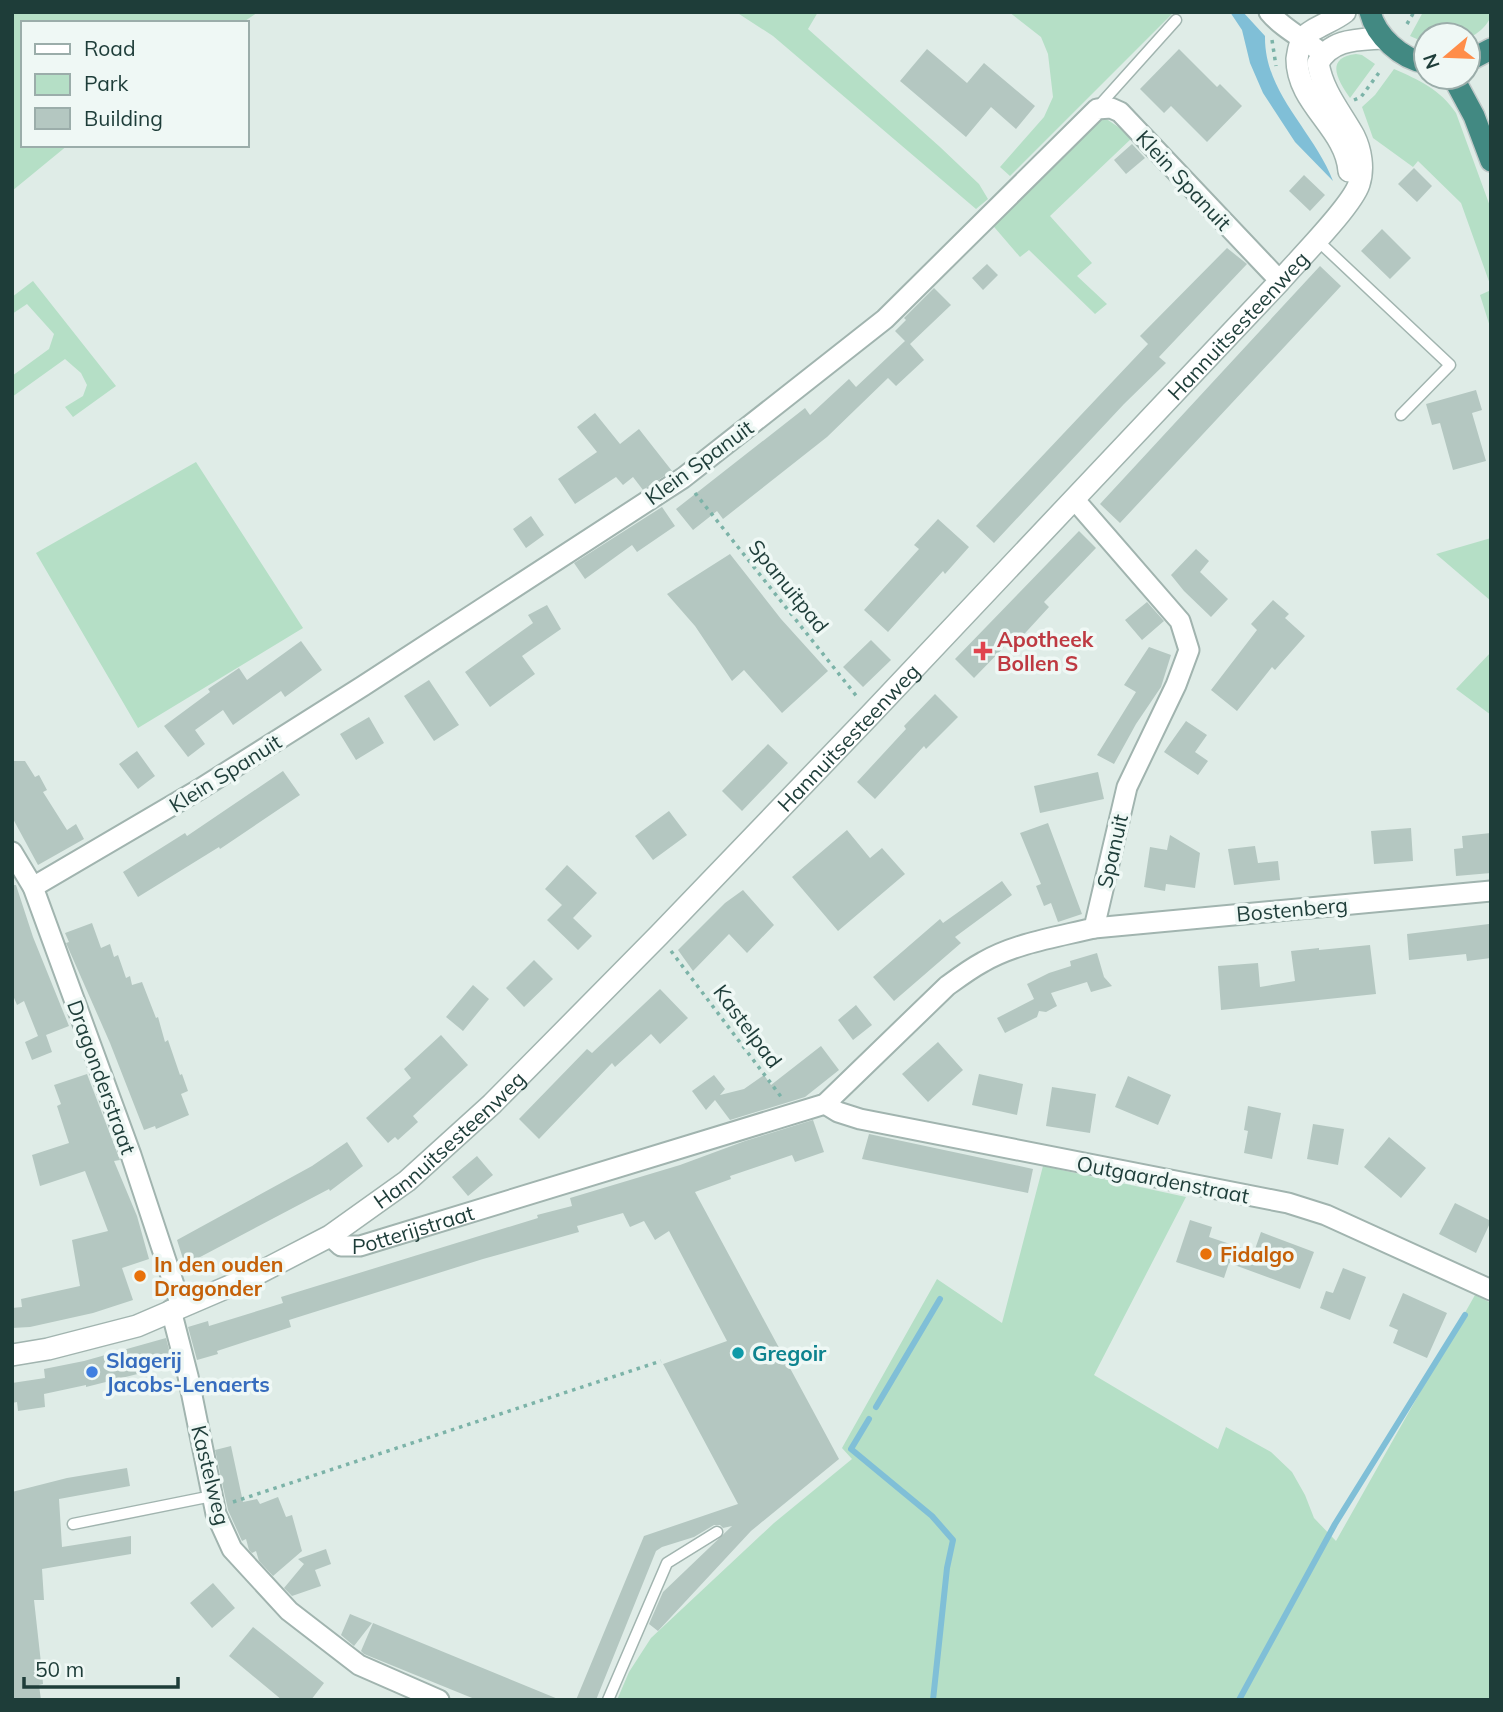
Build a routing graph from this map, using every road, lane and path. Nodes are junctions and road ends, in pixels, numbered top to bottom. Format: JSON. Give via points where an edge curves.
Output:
{"nodes":[{"id":1,"x":1345,"y":12,"type":"edge"},
{"id":2,"x":1370,"y":12,"type":"edge"},
{"id":3,"x":1414,"y":12,"type":"edge"},
{"id":4,"x":1272,"y":17,"type":"edge"},
{"id":5,"x":1176,"y":20,"type":"dead end"},
{"id":6,"x":1408,"y":24,"type":"dead end"},
{"id":7,"x":1303,"y":37,"type":"junction"},
{"id":8,"x":1383,"y":38,"type":"junction"},
{"id":9,"x":1323,"y":54,"type":"junction"},
{"id":10,"x":1412,"y":57,"type":"edge"},
{"id":11,"x":1381,"y":70,"type":"dead end"},
{"id":12,"x":1279,"y":72,"type":"dead end"},
{"id":13,"x":1461,"y":91,"type":"edge"},
{"id":14,"x":1352,"y":101,"type":"dead end"},
{"id":15,"x":1097,"y":109,"type":"junction"},
{"id":16,"x":1491,"y":160,"type":"edge"},
{"id":17,"x":1341,"y":211,"type":"junction"},
{"id":18,"x":1316,"y":239,"type":"junction"},
{"id":19,"x":1280,"y":281,"type":"junction"},
{"id":20,"x":1401,"y":415,"type":"dead end"},
{"id":21,"x":683,"y":478,"type":"junction"},
{"id":22,"x":1074,"y":499,"type":"junction"},
{"id":23,"x":871,"y":714,"type":"junction"},
{"id":24,"x":12,"y":852,"type":"edge"},
{"id":25,"x":33,"y":887,"type":"junction"},
{"id":26,"x":1491,"y":891,"type":"edge"},
{"id":27,"x":1094,"y":928,"type":"junction"},
{"id":28,"x":676,"y":957,"type":"dead end"},
{"id":29,"x":825,"y":1104,"type":"junction"},
{"id":30,"x":794,"y":1114,"type":"junction"},
{"id":31,"x":330,"y":1236,"type":"junction"},
{"id":32,"x":1491,"y":1290,"type":"edge"},
{"id":33,"x":176,"y":1308,"type":"junction"},
{"id":34,"x":12,"y":1355,"type":"edge"},
{"id":35,"x":661,"y":1361,"type":"dead end"},
{"id":36,"x":213,"y":1502,"type":"junction"},
{"id":37,"x":73,"y":1524,"type":"dead end"},
{"id":38,"x":717,"y":1532,"type":"dead end"},
{"id":39,"x":439,"y":1700,"type":"edge"},
{"id":40,"x":608,"y":1700,"type":"edge"}],
"edges":[{"from":1,"to":7,"type":"street"},
{"from":2,"to":8,"type":"highway"},
{"from":3,"to":6,"type":"path"},
{"from":4,"to":7,"type":"street"},
{"from":4,"to":12,"type":"path","via":[[1274,63]]},
{"from":5,"to":15,"type":"lane"},
{"from":7,"to":9,"type":"street"},
{"from":7,"to":17,"type":"street","name":"Hannuitsesteenweg","via":[[1297,72],[1303,89],[1348,159],[1349,184]]},
{"from":8,"to":9,"type":"street","via":[[1350,40]]},
{"from":8,"to":10,"type":"highway"},
{"from":9,"to":17,"type":"street","name":"Hannuitsesteenweg","via":[[1318,63],[1321,80],[1361,153],[1359,186]]},
{"from":11,"to":14,"type":"path","via":[[1361,97]]},
{"from":13,"to":16,"type":"highway"},
{"from":15,"to":19,"type":"street","name":"Klein Spanuit","via":[[1120,112]]},
{"from":15,"to":21,"type":"street","name":"Klein Spanuit","via":[[885,319]]},
{"from":17,"to":18,"type":"street","name":"Hannuitsesteenweg"},
{"from":18,"to":19,"type":"street","name":"Hannuitsesteenweg"},
{"from":18,"to":20,"type":"lane","via":[[1450,365]]},
{"from":19,"to":22,"type":"street","name":"Hannuitsesteenweg"},
{"from":21,"to":23,"type":"path","name":"Spanuitpad"},
{"from":21,"to":25,"type":"street","name":"Klein Spanuit","via":[[235,767]]},
{"from":22,"to":23,"type":"street","name":"Hannuitsesteenweg"},
{"from":22,"to":27,"type":"street","name":"Spanuit","via":[[1180,621],[1189,650],[1127,787]]},
{"from":23,"to":31,"type":"street","name":"Hannuitsesteenweg","via":[[492,1104],[408,1181]]},
{"from":24,"to":25,"type":"street","name":"Dragonderstraat"},
{"from":25,"to":33,"type":"street","name":"Dragonderstraat","via":[[131,1155]]},
{"from":26,"to":27,"type":"street","name":"Bostenberg"},
{"from":27,"to":29,"type":"street","via":[[1028,944],[965,973]]},
{"from":28,"to":30,"type":"path","name":"Kastelpad"},
{"from":29,"to":30,"type":"street","name":"Potterijstraat"},
{"from":29,"to":32,"type":"street","name":"Outgaardenstraat","via":[[860,1119],[1288,1203],[1326,1215]]},
{"from":30,"to":31,"type":"street","name":"Potterijstraat","via":[[360,1246],[341,1246]]},
{"from":31,"to":33,"type":"street","name":"Potterijstraat","via":[[251,1277]]},
{"from":33,"to":34,"type":"street","name":"Potterijstraat","via":[[137,1326]]},
{"from":33,"to":36,"type":"street","name":"Kastelweg"},
{"from":35,"to":36,"type":"path"},
{"from":36,"to":37,"type":"lane"},
{"from":36,"to":39,"type":"street","name":"Kastelweg","via":[[232,1549],[289,1611],[359,1665]]},
{"from":38,"to":40,"type":"lane","via":[[667,1563]]}]}
